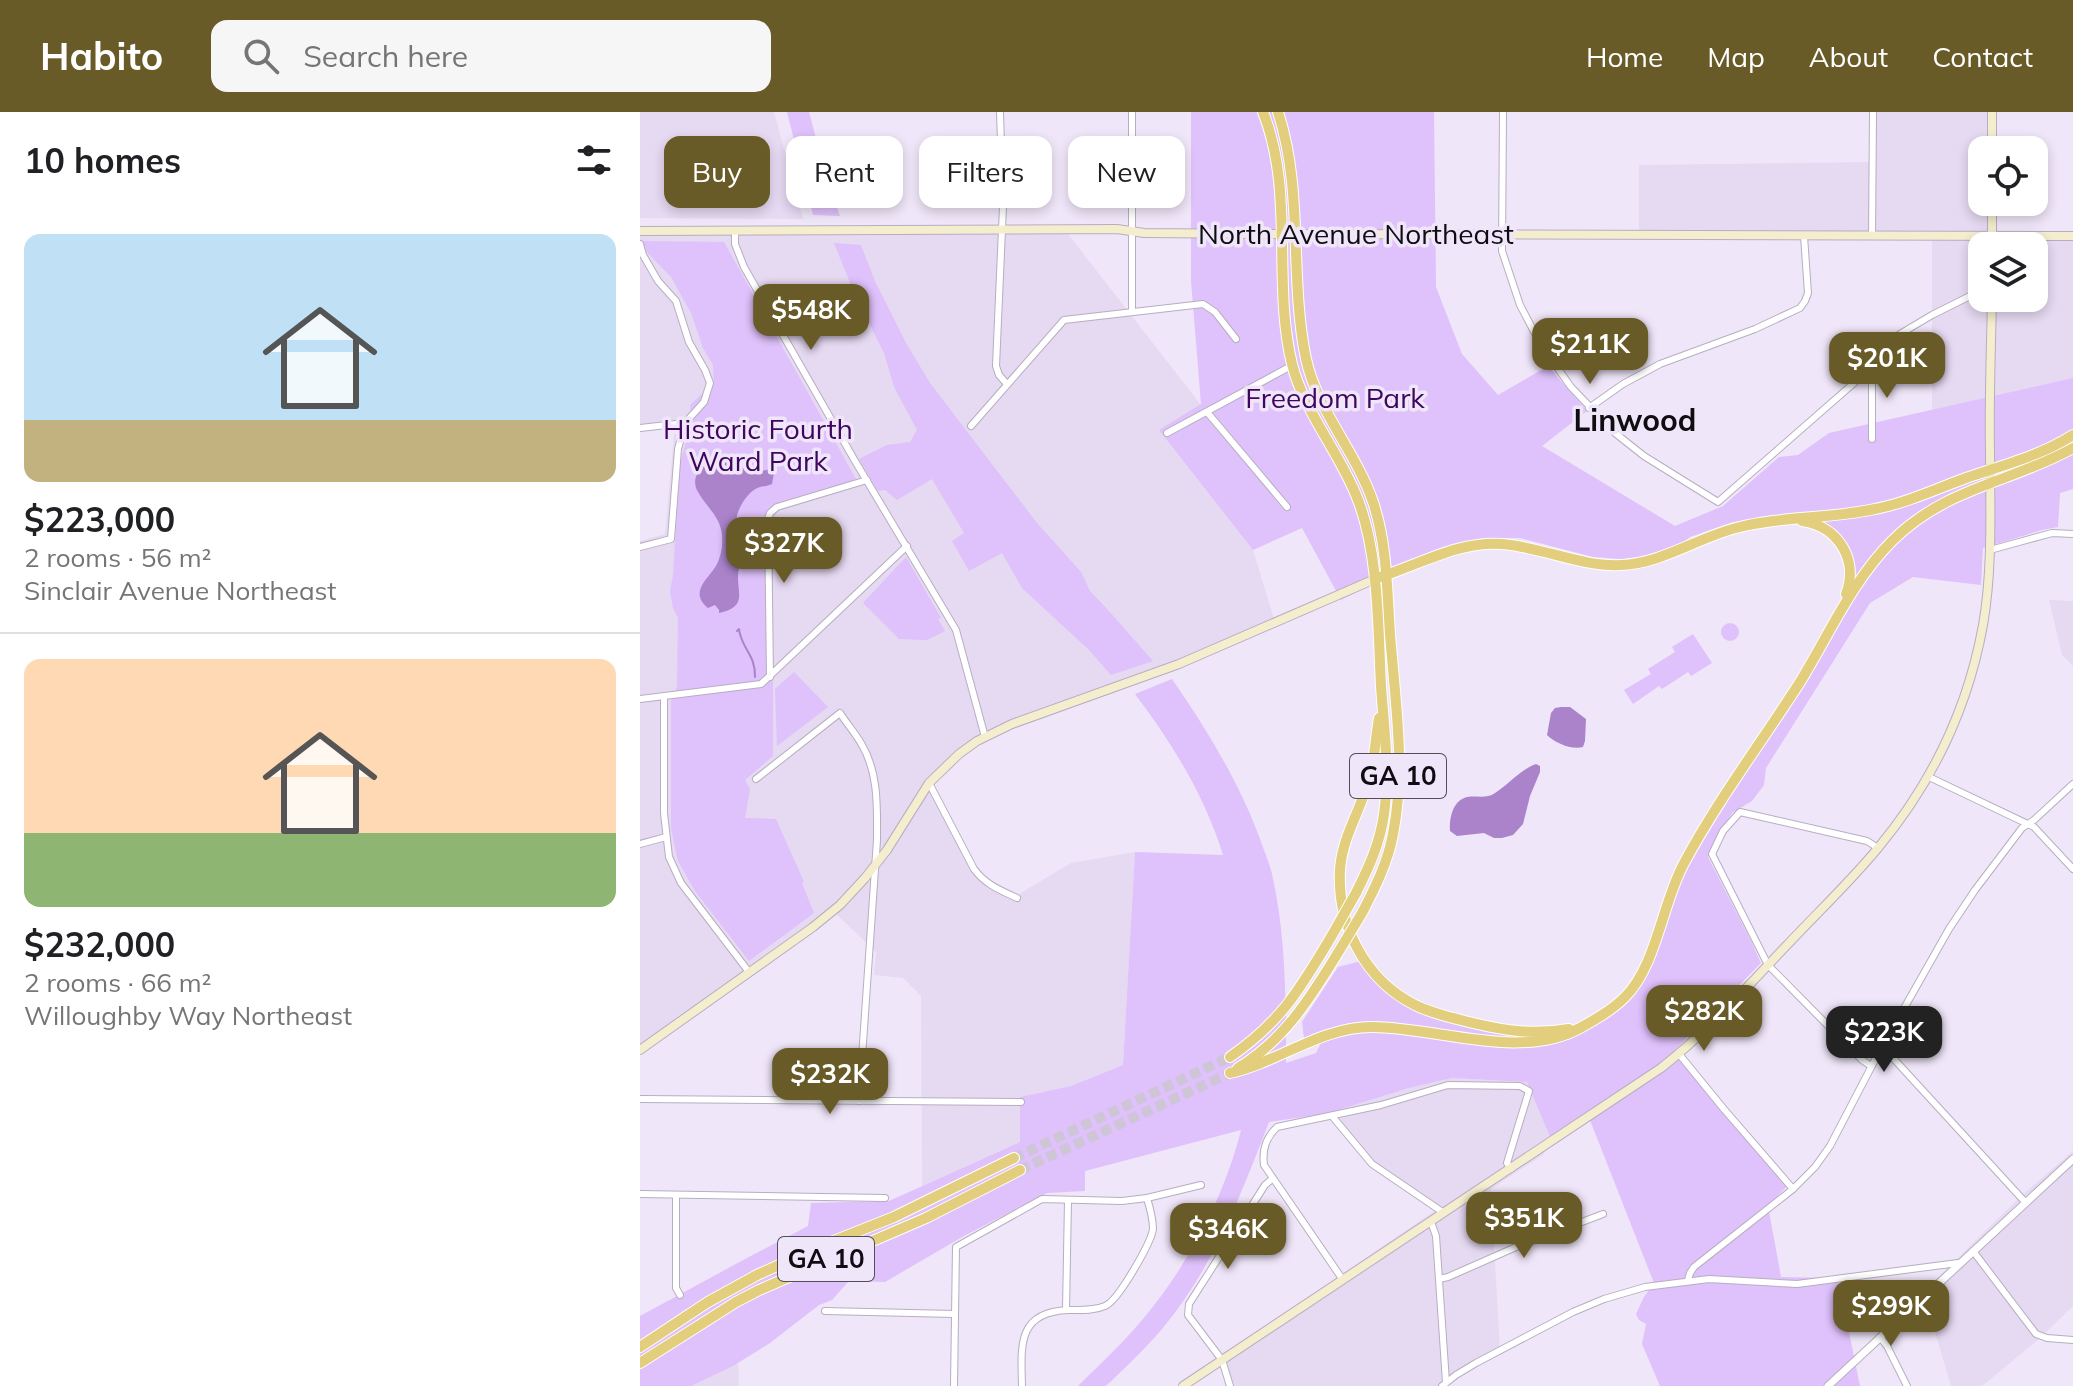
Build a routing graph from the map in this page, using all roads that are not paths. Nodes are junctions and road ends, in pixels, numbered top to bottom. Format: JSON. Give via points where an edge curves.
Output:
{"nodes":[{"id":1,"x":1000,"y":112,"type":"edge"},
{"id":2,"x":1132,"y":112,"type":"edge"},
{"id":3,"x":1263,"y":112,"type":"edge"},
{"id":4,"x":1278,"y":112,"type":"edge"},
{"id":5,"x":1503,"y":112,"type":"edge"},
{"id":6,"x":1873,"y":112,"type":"edge"},
{"id":7,"x":1992,"y":112,"type":"edge"},
{"id":8,"x":1992,"y":136,"type":"edge"},
{"id":9,"x":1002,"y":229,"type":"junction"},
{"id":10,"x":735,"y":230,"type":"junction"},
{"id":11,"x":640,"y":231,"type":"edge"},
{"id":12,"x":1131,"y":231,"type":"junction"},
{"id":13,"x":1282,"y":234,"type":"junction"},
{"id":14,"x":1297,"y":234,"type":"junction"},
{"id":15,"x":1502,"y":235,"type":"junction"},
{"id":16,"x":1804,"y":236,"type":"junction"},
{"id":17,"x":1872,"y":236,"type":"junction"},
{"id":18,"x":2073,"y":236,"type":"edge"},
{"id":19,"x":2048,"y":238,"type":"edge"},
{"id":20,"x":1968,"y":240,"type":"edge"},
{"id":21,"x":640,"y":244,"type":"edge"},
{"id":22,"x":1968,"y":297,"type":"edge"},
{"id":23,"x":1132,"y":311,"type":"junction"},
{"id":24,"x":1992,"y":312,"type":"edge"},
{"id":25,"x":1236,"y":339,"type":"dead end"},
{"id":26,"x":1872,"y":361,"type":"junction"},
{"id":27,"x":1293,"y":365,"type":"junction"},
{"id":28,"x":1007,"y":384,"type":"junction"},
{"id":29,"x":1589,"y":408,"type":"junction"},
{"id":30,"x":1207,"y":412,"type":"junction"},
{"id":31,"x":685,"y":423,"type":"junction"},
{"id":32,"x":971,"y":426,"type":"dead end"},
{"id":33,"x":640,"y":428,"type":"edge"},
{"id":34,"x":1167,"y":433,"type":"dead end"},
{"id":35,"x":2073,"y":435,"type":"edge"},
{"id":36,"x":1872,"y":439,"type":"dead end"},
{"id":37,"x":2073,"y":448,"type":"edge"},
{"id":38,"x":1990,"y":470,"type":"junction"},
{"id":39,"x":867,"y":480,"type":"junction"},
{"id":40,"x":1990,"y":482,"type":"junction"},
{"id":41,"x":1287,"y":507,"type":"dead end"},
{"id":42,"x":1769,"y":522,"type":"junction"},
{"id":43,"x":2073,"y":534,"type":"edge"},
{"id":44,"x":907,"y":546,"type":"junction"},
{"id":45,"x":640,"y":547,"type":"edge"},
{"id":46,"x":1990,"y":550,"type":"junction"},
{"id":47,"x":1387,"y":575,"type":"junction"},
{"id":48,"x":1375,"y":579,"type":"junction"},
{"id":49,"x":1836,"y":618,"type":"junction"},
{"id":50,"x":770,"y":677,"type":"junction"},
{"id":51,"x":664,"y":696,"type":"junction"},
{"id":52,"x":1382,"y":696,"type":"junction"},
{"id":53,"x":640,"y":699,"type":"edge"},
{"id":54,"x":985,"y":737,"type":"junction"},
{"id":55,"x":1929,"y":777,"type":"junction"},
{"id":56,"x":756,"y":779,"type":"dead end"},
{"id":57,"x":929,"y":783,"type":"junction"},
{"id":58,"x":2073,"y":784,"type":"edge"},
{"id":59,"x":2028,"y":824,"type":"junction"},
{"id":60,"x":666,"y":837,"type":"junction"},
{"id":61,"x":640,"y":844,"type":"edge"},
{"id":62,"x":1878,"y":848,"type":"junction"},
{"id":63,"x":876,"y":864,"type":"junction"},
{"id":64,"x":2073,"y":869,"type":"edge"},
{"id":65,"x":1017,"y":898,"type":"dead end"},
{"id":66,"x":1768,"y":965,"type":"junction"},
{"id":67,"x":749,"y":972,"type":"junction"},
{"id":68,"x":1590,"y":1022,"type":"junction"},
{"id":69,"x":1882,"y":1046,"type":"junction"},
{"id":70,"x":640,"y":1050,"type":"edge"},
{"id":71,"x":1679,"y":1054,"type":"junction"},
{"id":72,"x":1230,"y":1057,"type":"tunnel mouth"},
{"id":73,"x":1871,"y":1066,"type":"junction"},
{"id":74,"x":640,"y":1099,"type":"edge"},
{"id":75,"x":859,"y":1101,"type":"junction"},
{"id":76,"x":1021,"y":1102,"type":"dead end"},
{"id":77,"x":1332,"y":1116,"type":"junction"},
{"id":78,"x":1014,"y":1158,"type":"tunnel mouth"},
{"id":79,"x":2073,"y":1159,"type":"edge"},
{"id":80,"x":1511,"y":1169,"type":"junction"},
{"id":81,"x":1020,"y":1170,"type":"tunnel mouth"},
{"id":82,"x":1272,"y":1179,"type":"junction"},
{"id":83,"x":1201,"y":1185,"type":"dead end"},
{"id":84,"x":1793,"y":1189,"type":"junction"},
{"id":85,"x":640,"y":1194,"type":"edge"},
{"id":86,"x":676,"y":1195,"type":"junction"},
{"id":87,"x":885,"y":1198,"type":"dead end"},
{"id":88,"x":1147,"y":1198,"type":"junction"},
{"id":89,"x":1068,"y":1200,"type":"junction"},
{"id":90,"x":2026,"y":1203,"type":"junction"},
{"id":91,"x":1444,"y":1213,"type":"junction"},
{"id":92,"x":1603,"y":1214,"type":"dead end"},
{"id":93,"x":1431,"y":1222,"type":"junction"},
{"id":94,"x":1973,"y":1251,"type":"junction"},
{"id":95,"x":1958,"y":1263,"type":"junction"},
{"id":96,"x":1439,"y":1279,"type":"junction"},
{"id":97,"x":1343,"y":1280,"type":"junction"},
{"id":98,"x":1688,"y":1280,"type":"junction"},
{"id":99,"x":680,"y":1295,"type":"dead end"},
{"id":100,"x":1066,"y":1310,"type":"junction"},
{"id":101,"x":825,"y":1311,"type":"dead end"},
{"id":102,"x":955,"y":1314,"type":"junction"},
{"id":103,"x":1880,"y":1337,"type":"junction"},
{"id":104,"x":2073,"y":1340,"type":"edge"},
{"id":105,"x":640,"y":1347,"type":"edge"},
{"id":106,"x":1222,"y":1360,"type":"junction"},
{"id":107,"x":640,"y":1363,"type":"edge"},
{"id":108,"x":1444,"y":1384,"type":"edge"},
{"id":109,"x":954,"y":1386,"type":"edge"},
{"id":110,"x":1022,"y":1386,"type":"edge"},
{"id":111,"x":1183,"y":1386,"type":"edge"},
{"id":112,"x":1230,"y":1386,"type":"edge"},
{"id":113,"x":1828,"y":1386,"type":"edge"},
{"id":114,"x":1907,"y":1386,"type":"edge"}],
"edges":[{"from":1,"to":9,"type":"street"},
{"from":2,"to":12,"type":"street"},
{"from":3,"to":13,"type":"highway","number":"GA 10","via":[[1276,160]]},
{"from":4,"to":14,"type":"highway","number":"GA 10","via":[[1289,153]]},
{"from":5,"to":15,"type":"street"},
{"from":6,"to":17,"type":"street"},
{"from":7,"to":8,"type":"main road"},
{"from":9,"to":10,"type":"main road","name":"North Avenue Northeast"},
{"from":9,"to":12,"type":"main road","name":"North Avenue Northeast"},
{"from":9,"to":28,"type":"street","via":[[996,366]]},
{"from":10,"to":11,"type":"main road","name":"North Avenue Northeast"},
{"from":10,"to":39,"type":"street","via":[[744,267]]},
{"from":12,"to":13,"type":"main road","name":"North Avenue Northeast"},
{"from":12,"to":23,"type":"street"},
{"from":13,"to":14,"type":"main road","name":"North Avenue Northeast"},
{"from":13,"to":27,"type":"highway","number":"GA 10"},
{"from":14,"to":15,"type":"main road","name":"North Avenue Northeast"},
{"from":14,"to":47,"type":"highway","number":"GA 10","via":[[1308,366],[1367,484]]},
{"from":15,"to":16,"type":"main road","name":"North Avenue Northeast"},
{"from":15,"to":29,"type":"street","via":[[1506,268],[1526,318]]},
{"from":16,"to":17,"type":"main road","name":"North Avenue Northeast"},
{"from":16,"to":29,"type":"street","via":[[1808,293],[1800,308],[1660,364]]},
{"from":17,"to":20,"type":"main road","name":"North Avenue Northeast"},
{"from":18,"to":19,"type":"main road","name":"North Avenue Northeast"},
{"from":21,"to":31,"type":"street","via":[[658,281],[676,301],[710,383],[704,402]]},
{"from":22,"to":26,"type":"street","via":[[1904,331]]},
{"from":23,"to":25,"type":"street","via":[[1203,304]]},
{"from":23,"to":28,"type":"street","via":[[1064,320]]},
{"from":24,"to":38,"type":"main road"},
{"from":26,"to":29,"type":"street","via":[[1854,383],[1718,502],[1644,456]]},
{"from":26,"to":36,"type":"street"},
{"from":27,"to":30,"type":"street"},
{"from":27,"to":48,"type":"highway","number":"GA 10","via":[[1356,494]]},
{"from":28,"to":32,"type":"street"},
{"from":30,"to":34,"type":"street"},
{"from":30,"to":41,"type":"street"},
{"from":31,"to":33,"type":"street"},
{"from":31,"to":45,"type":"street","via":[[676,457],[671,539]]},
{"from":35,"to":38,"type":"highway"},
{"from":37,"to":40,"type":"highway"},
{"from":38,"to":40,"type":"main road"},
{"from":38,"to":42,"type":"highway","via":[[1875,509]]},
{"from":39,"to":44,"type":"street"},
{"from":39,"to":50,"type":"street","via":[[770,513]]},
{"from":40,"to":46,"type":"main road"},
{"from":40,"to":49,"type":"highway","via":[[1950,499],[1902,531],[1869,566]]},
{"from":42,"to":47,"type":"highway","via":[[1621,565],[1502,544],[1474,545]]},
{"from":42,"to":49,"type":"highway","via":[[1817,525],[1842,545],[1850,579]]},
{"from":43,"to":46,"type":"street","via":[[2052,533]]},
{"from":44,"to":50,"type":"street"},
{"from":44,"to":54,"type":"street","via":[[956,630]]},
{"from":46,"to":55,"type":"main road","via":[[1972,676]]},
{"from":47,"to":48,"type":"highway"},
{"from":47,"to":68,"type":"highway","number":"GA 10","bridge":true,"via":[[1397,707],[1393,836],[1362,913],[1303,1008],[1279,1036],[1230,1073],[1337,1032],[1376,1027],[1525,1042],[1557,1038]]},
{"from":48,"to":52,"type":"highway","number":"GA 10"},
{"from":48,"to":54,"type":"main road","via":[[1179,664]]},
{"from":49,"to":68,"type":"highway","via":[[1682,867],[1643,971],[1625,998]]},
{"from":50,"to":51,"type":"street","via":[[758,686]]},
{"from":51,"to":53,"type":"street"},
{"from":51,"to":60,"type":"street"},
{"from":52,"to":68,"type":"highway","via":[[1371,772],[1340,871],[1342,907],[1361,957],[1395,992],[1441,1015],[1518,1032],[1558,1031]]},
{"from":52,"to":72,"type":"highway","number":"GA 10","bridge":true,"via":[[1384,813],[1374,859],[1301,987],[1263,1032]]},
{"from":54,"to":57,"type":"main road"},
{"from":55,"to":59,"type":"street"},
{"from":55,"to":62,"type":"main road"},
{"from":56,"to":63,"type":"street","via":[[840,713],[864,749],[873,775]]},
{"from":57,"to":63,"type":"main road"},
{"from":57,"to":65,"type":"street","via":[[974,869],[993,888]]},
{"from":58,"to":59,"type":"street"},
{"from":59,"to":64,"type":"street"},
{"from":59,"to":69,"type":"street","via":[[1961,909]]},
{"from":60,"to":61,"type":"street"},
{"from":60,"to":67,"type":"street","via":[[681,883]]},
{"from":62,"to":66,"type":"main road"},
{"from":62,"to":66,"type":"street","via":[[1740,812],[1712,854]]},
{"from":63,"to":67,"type":"main road","via":[[840,905]]},
{"from":63,"to":75,"type":"street"},
{"from":66,"to":71,"type":"main road"},
{"from":66,"to":73,"type":"street"},
{"from":67,"to":70,"type":"main road"},
{"from":69,"to":73,"type":"street"},
{"from":69,"to":90,"type":"street"},
{"from":71,"to":80,"type":"main road"},
{"from":71,"to":84,"type":"street"},
{"from":73,"to":84,"type":"street","via":[[1830,1146]]},
{"from":74,"to":75,"type":"street"},
{"from":75,"to":76,"type":"street"},
{"from":77,"to":80,"type":"street","via":[[1448,1085],[1520,1086],[1529,1091],[1507,1163]]},
{"from":77,"to":82,"type":"street","via":[[1281,1125],[1269,1135],[1262,1153]]},
{"from":77,"to":91,"type":"street","via":[[1372,1164]]},
{"from":78,"to":105,"type":"highway","number":"GA 10","via":[[757,1275]]},
{"from":79,"to":90,"type":"street"},
{"from":80,"to":91,"type":"main road"},
{"from":81,"to":107,"type":"highway","number":"GA 10","via":[[926,1218],[759,1290]]},
{"from":82,"to":97,"type":"street"},
{"from":82,"to":106,"type":"street","via":[[1189,1304],[1188,1315]]},
{"from":83,"to":88,"type":"street"},
{"from":84,"to":98,"type":"street","via":[[1694,1267]]},
{"from":85,"to":86,"type":"street"},
{"from":86,"to":87,"type":"street"},
{"from":86,"to":99,"type":"street"},
{"from":88,"to":89,"type":"street"},
{"from":88,"to":100,"type":"street","via":[[1152,1235],[1122,1291],[1108,1305]]},
{"from":89,"to":100,"type":"street"},
{"from":89,"to":102,"type":"street","via":[[1042,1199],[956,1247]]},
{"from":90,"to":94,"type":"street"},
{"from":91,"to":93,"type":"main road"},
{"from":92,"to":96,"type":"street"},
{"from":93,"to":96,"type":"street"},
{"from":93,"to":97,"type":"main road"},
{"from":94,"to":95,"type":"street"},
{"from":94,"to":104,"type":"street","via":[[2036,1334]]},
{"from":95,"to":98,"type":"street","via":[[1797,1284]]},
{"from":95,"to":103,"type":"street"},
{"from":96,"to":108,"type":"street"},
{"from":97,"to":106,"type":"main road"},
{"from":98,"to":108,"type":"street","via":[[1625,1292],[1583,1308]]},
{"from":100,"to":110,"type":"street","via":[[1039,1317],[1025,1332]]},
{"from":101,"to":102,"type":"street"},
{"from":102,"to":109,"type":"street"},
{"from":103,"to":113,"type":"street"},
{"from":103,"to":114,"type":"street"},
{"from":106,"to":111,"type":"main road"},
{"from":106,"to":112,"type":"street"}]}
